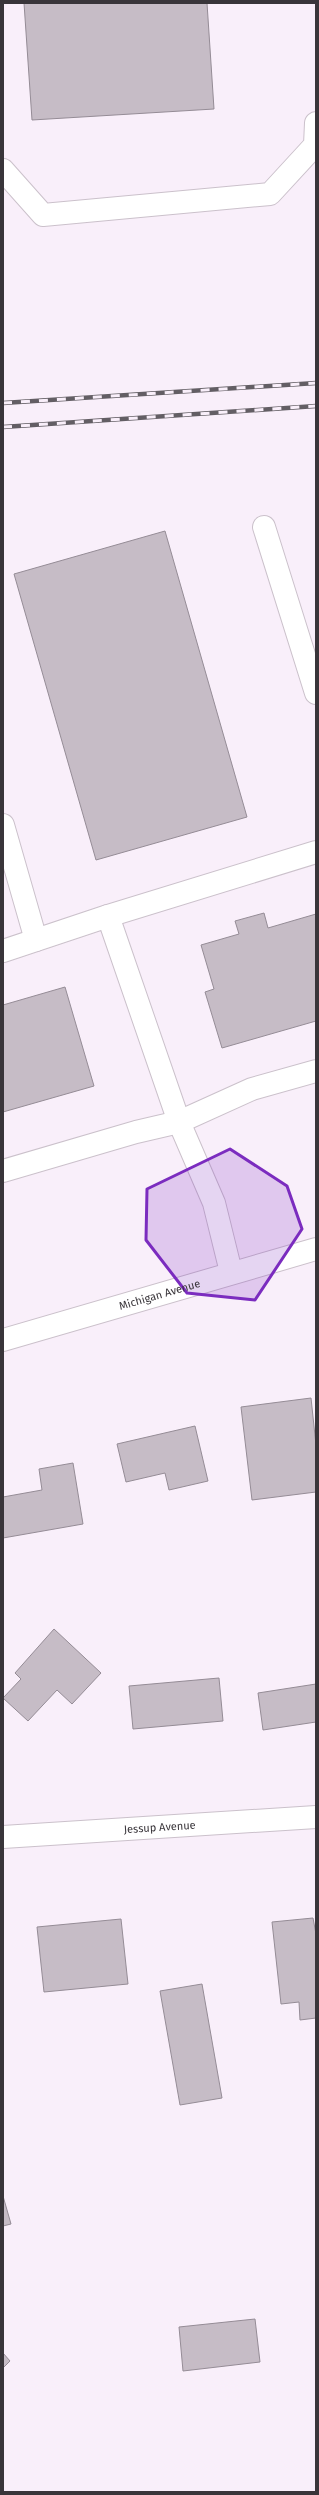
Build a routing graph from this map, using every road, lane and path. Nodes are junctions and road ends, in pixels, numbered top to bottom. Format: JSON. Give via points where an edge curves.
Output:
{"nodes":[{"id":1,"x":316,"y":123,"type":"edge"},
{"id":2,"x":3,"y":170,"type":"edge"},
{"id":3,"x":264,"y":527,"type":"dead end"},
{"id":4,"x":316,"y":693,"type":"edge"},
{"id":5,"x":3,"y":825,"type":"edge"},
{"id":6,"x":316,"y":852,"type":"edge"},
{"id":7,"x":108,"y":916,"type":"junction"},
{"id":8,"x":36,"y":940,"type":"junction"},
{"id":9,"x":3,"y":951,"type":"edge"},
{"id":10,"x":316,"y":1071,"type":"edge"},
{"id":11,"x":179,"y":1122,"type":"junction"},
{"id":12,"x":3,"y":1171,"type":"edge"},
{"id":13,"x":316,"y":1249,"type":"edge"},
{"id":14,"x":231,"y":1272,"type":"junction"},
{"id":15,"x":3,"y":1340,"type":"edge"},
{"id":16,"x":316,"y":1817,"type":"edge"},
{"id":17,"x":3,"y":1837,"type":"edge"}],
"edges":[{"from":1,"to":2,"type":"main road","via":[[314,145],[270,194],[43,215]]},
{"from":3,"to":4,"type":"main road"},
{"from":5,"to":8,"type":"main road"},
{"from":6,"to":7,"type":"main road"},
{"from":7,"to":8,"type":"main road"},
{"from":7,"to":11,"type":"main road"},
{"from":8,"to":9,"type":"main road"},
{"from":10,"to":11,"type":"main road","via":[[252,1089]]},
{"from":11,"to":12,"type":"main road"},
{"from":11,"to":14,"type":"main road","via":[[214,1202]]},
{"from":13,"to":14,"type":"main road","name":"Michigan Avenue"},
{"from":14,"to":15,"type":"main road","name":"Michigan Avenue"},
{"from":16,"to":17,"type":"main road","name":"Jessup Avenue"}]}
